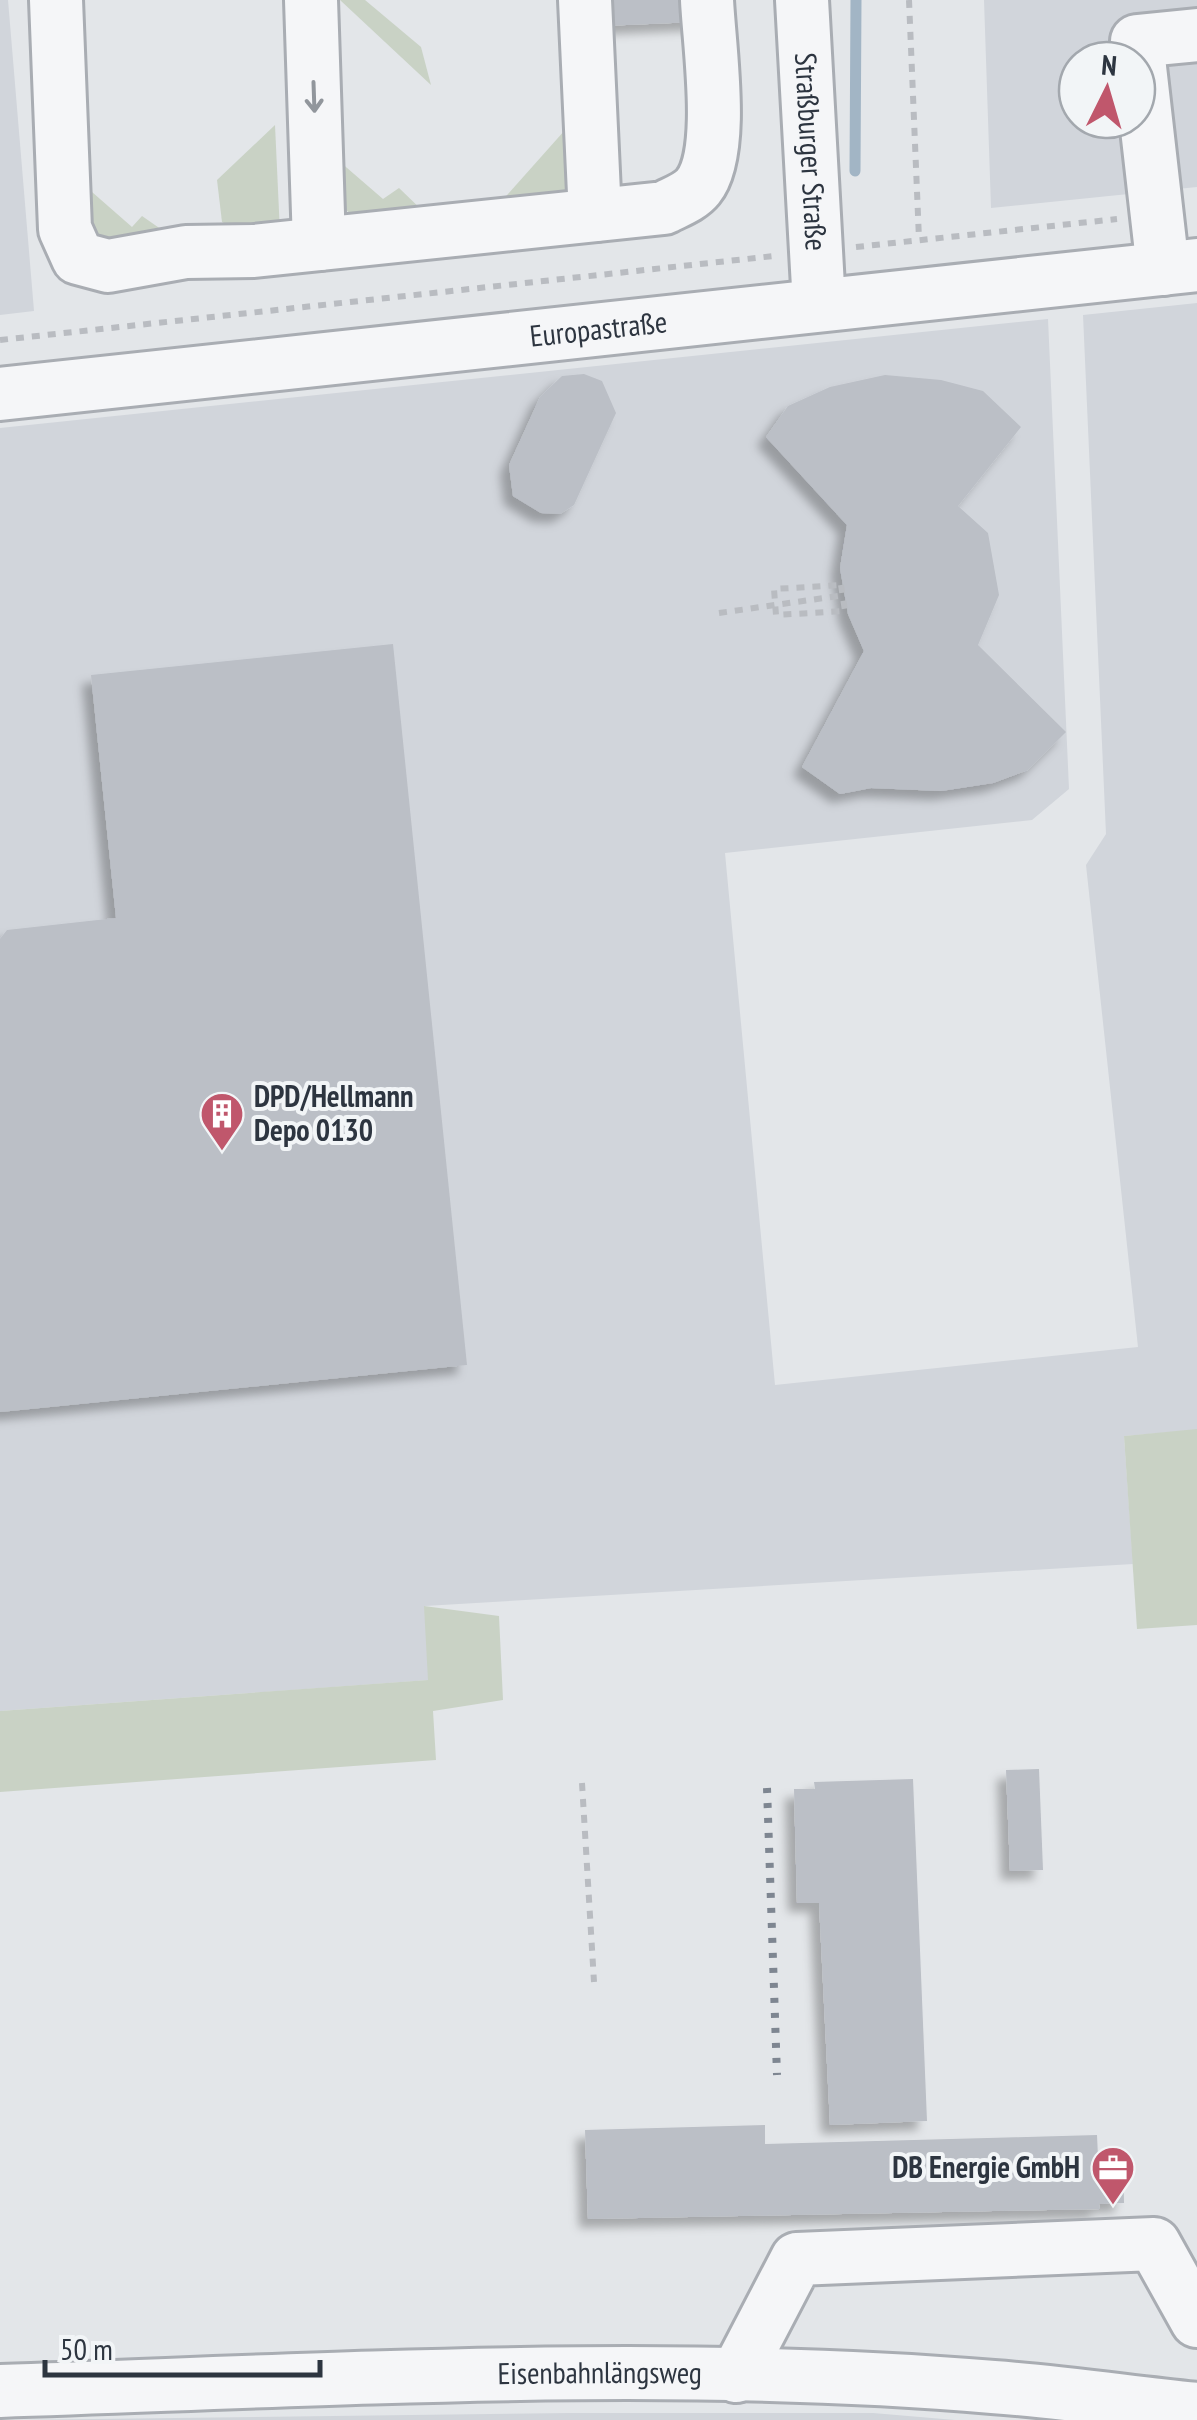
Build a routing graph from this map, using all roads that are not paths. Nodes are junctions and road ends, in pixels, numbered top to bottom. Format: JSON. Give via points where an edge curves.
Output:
{"nodes":[{"id":1,"x":56,"y":0,"type":"edge"},
{"id":2,"x":311,"y":0,"type":"edge"},
{"id":3,"x":585,"y":0,"type":"edge"},
{"id":4,"x":707,"y":0,"type":"edge"},
{"id":5,"x":802,"y":0,"type":"edge"},
{"id":6,"x":1197,"y":35,"type":"edge"},
{"id":7,"x":595,"y":215,"type":"junction"},
{"id":8,"x":319,"y":244,"type":"junction"},
{"id":9,"x":1180,"y":267,"type":"edge"},
{"id":10,"x":819,"y":305,"type":"junction"},
{"id":11,"x":0,"y":394,"type":"edge"},
{"id":12,"x":1197,"y":2321,"type":"edge"},
{"id":13,"x":736,"y":2376,"type":"junction"},
{"id":14,"x":0,"y":2391,"type":"edge"},
{"id":15,"x":1197,"y":2409,"type":"edge"}],
"edges":[{"from":1,"to":8,"type":"street","via":[[65,229],[78,258],[108,266],[186,252]]},
{"from":2,"to":8,"type":"street","one_way":true},
{"from":3,"to":7,"type":"street"},
{"from":4,"to":7,"type":"street","via":[[713,142],[708,170],[696,190],[664,208]]},
{"from":5,"to":10,"type":"street","name":"Straßburger Straße"},
{"from":6,"to":9,"type":"street","via":[[1137,41],[1156,215]]},
{"from":7,"to":8,"type":"street"},
{"from":9,"to":10,"type":"street","name":"Europastraße"},
{"from":10,"to":11,"type":"street","name":"Europastraße"},
{"from":12,"to":13,"type":"street","via":[[1154,2244],[797,2258]]},
{"from":13,"to":14,"type":"street","name":"Eisenbahnlängsweg","via":[[497,2374]]},
{"from":13,"to":15,"type":"street","name":"Eisenbahnlängsweg","via":[[992,2386]]}]}
